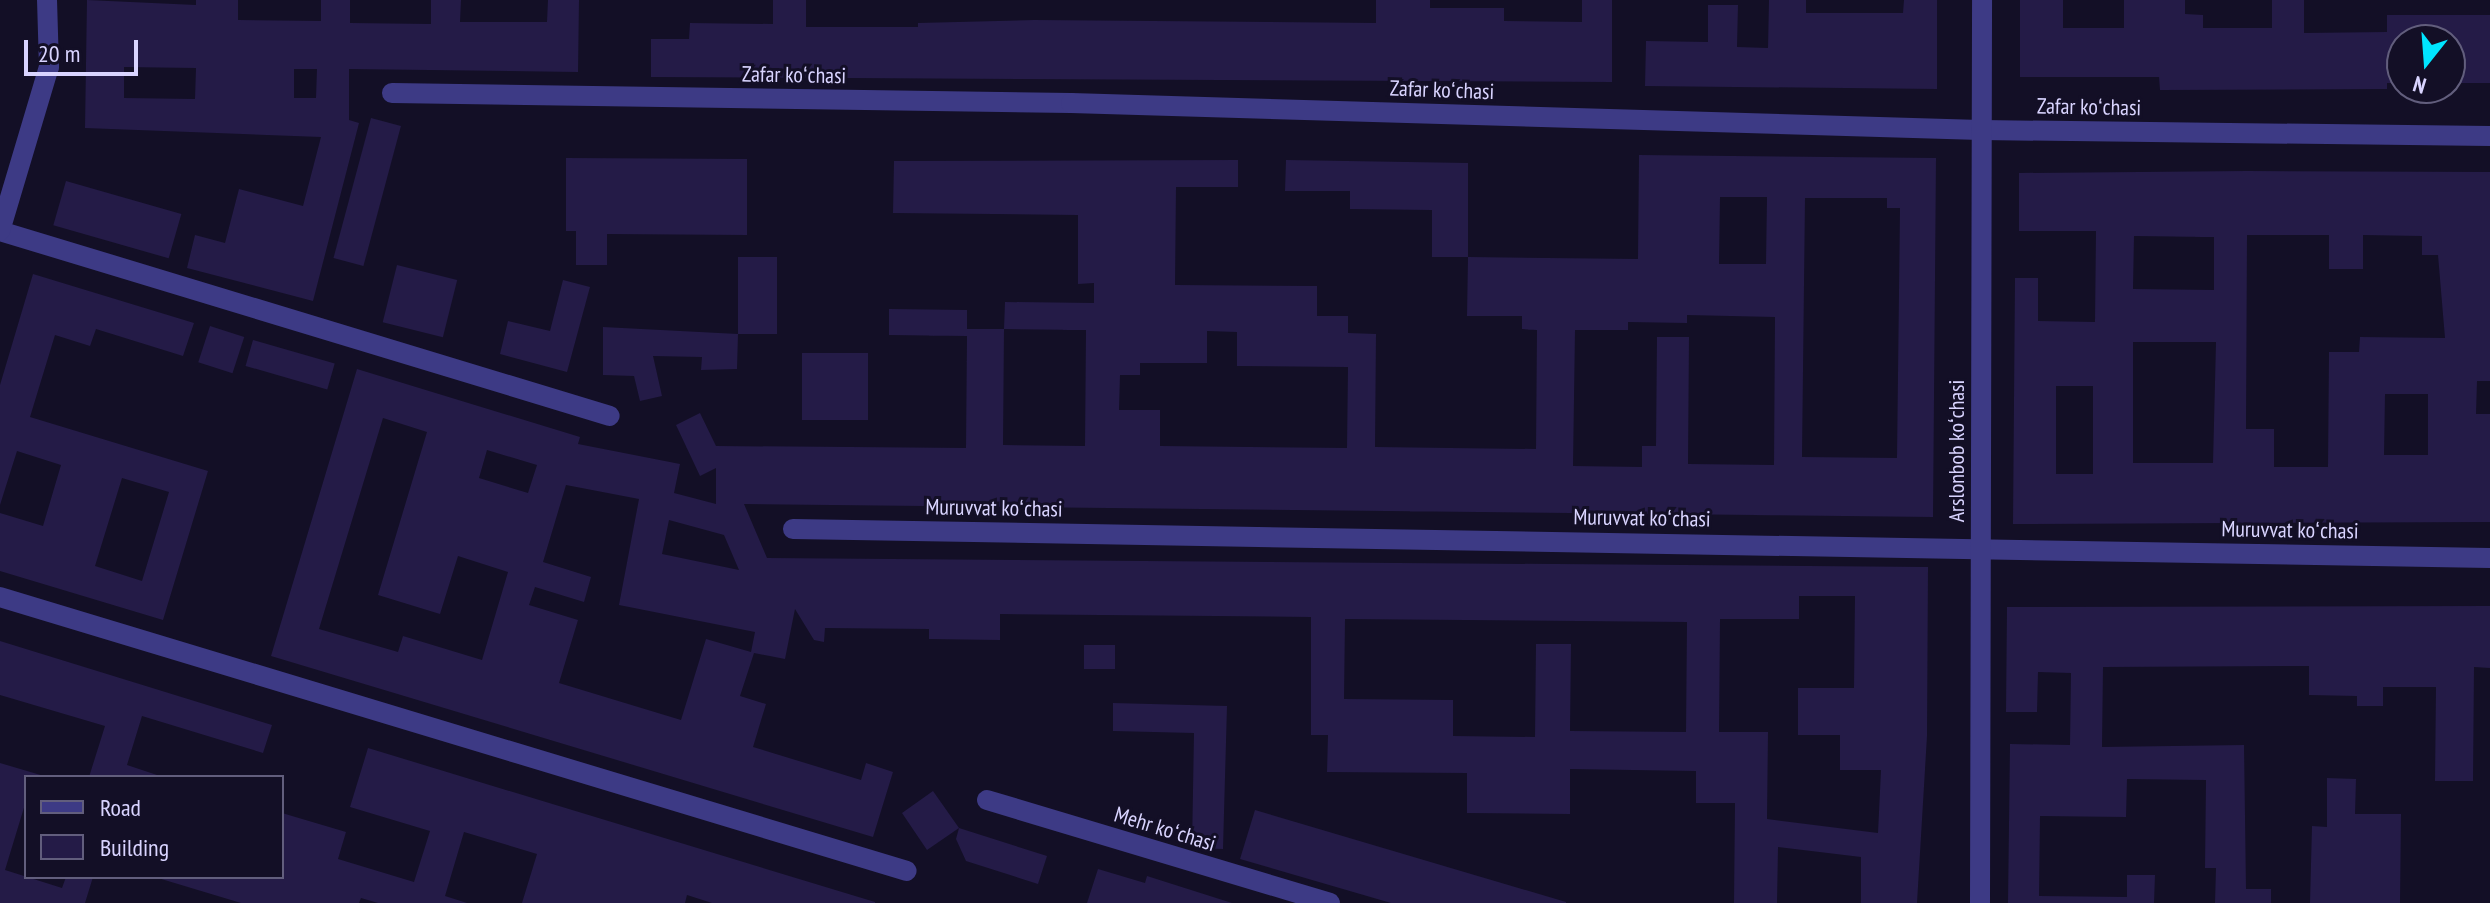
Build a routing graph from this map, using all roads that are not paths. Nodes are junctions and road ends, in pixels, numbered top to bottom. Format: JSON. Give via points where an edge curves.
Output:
{"nodes":[{"id":1,"x":47,"y":0,"type":"edge"},
{"id":2,"x":1982,"y":0,"type":"edge"},
{"id":3,"x":392,"y":93,"type":"dead end"},
{"id":4,"x":1981,"y":130,"type":"junction"},
{"id":5,"x":2490,"y":136,"type":"edge"},
{"id":6,"x":0,"y":231,"type":"edge"},
{"id":7,"x":610,"y":416,"type":"dead end"},
{"id":8,"x":793,"y":529,"type":"dead end"},
{"id":9,"x":1980,"y":548,"type":"junction"},
{"id":10,"x":2490,"y":558,"type":"edge"},
{"id":11,"x":0,"y":597,"type":"edge"},
{"id":12,"x":987,"y":800,"type":"dead end"},
{"id":13,"x":907,"y":871,"type":"dead end"},
{"id":14,"x":1330,"y":903,"type":"edge"},
{"id":15,"x":1980,"y":903,"type":"edge"}],
"edges":[{"from":1,"to":6,"type":"street","via":[[49,67]]},
{"from":2,"to":4,"type":"street","name":"Arslonbob koʻchasi"},
{"from":3,"to":4,"type":"street","name":"Zafar koʻchasi","via":[[1071,103]]},
{"from":4,"to":5,"type":"street","name":"Zafar koʻchasi"},
{"from":4,"to":9,"type":"street","name":"Arslonbob koʻchasi"},
{"from":6,"to":7,"type":"street"},
{"from":8,"to":9,"type":"street","name":"Muruvvat koʻchasi"},
{"from":9,"to":10,"type":"street","name":"Muruvvat koʻchasi"},
{"from":9,"to":15,"type":"street","name":"Arslonbob koʻchasi"},
{"from":11,"to":13,"type":"street"},
{"from":12,"to":14,"type":"street","name":"Mehr koʻchasi"}]}
